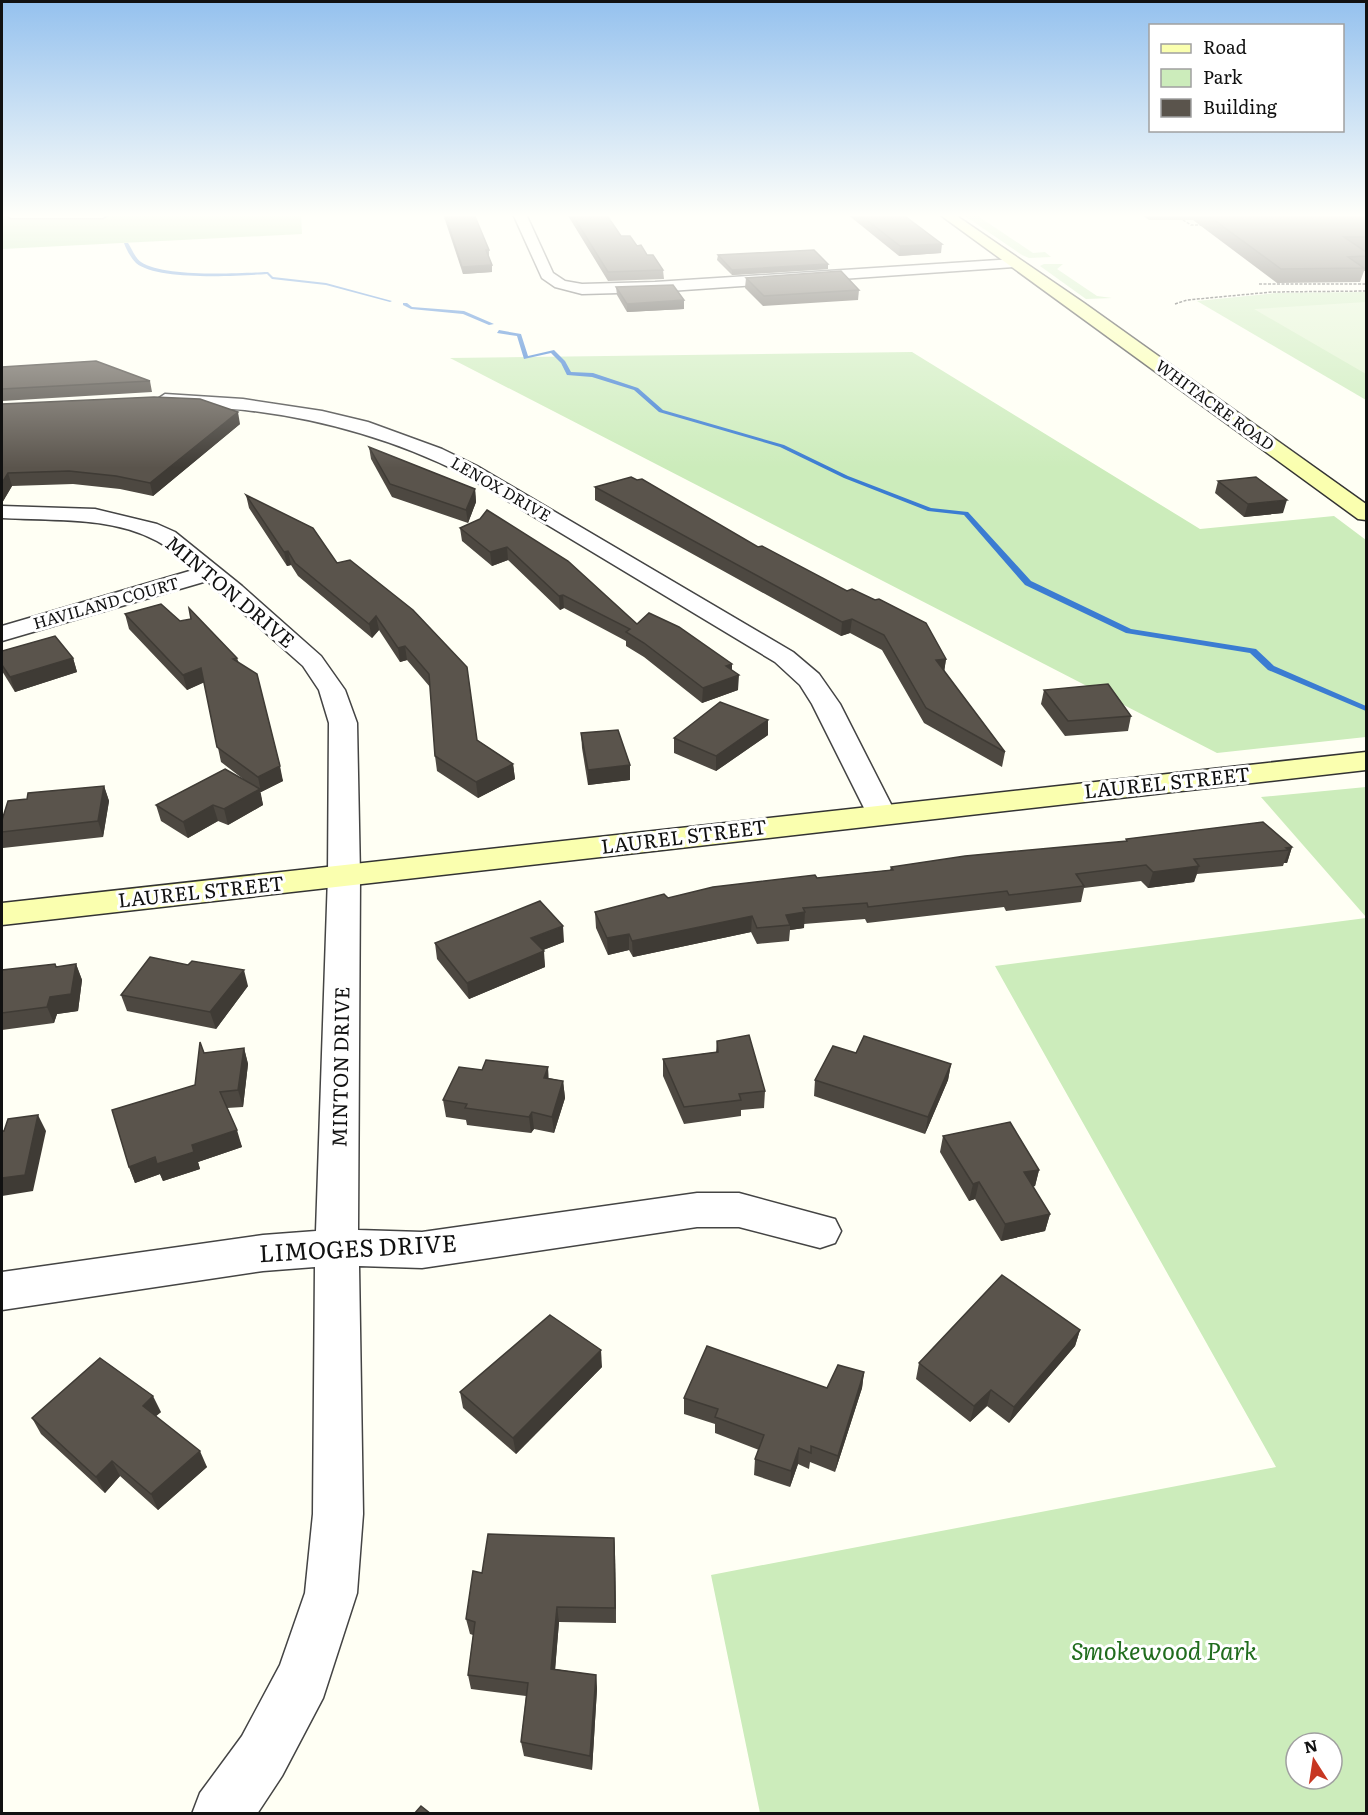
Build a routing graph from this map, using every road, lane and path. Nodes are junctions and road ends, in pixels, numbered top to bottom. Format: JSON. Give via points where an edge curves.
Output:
{"nodes":[{"id":1,"x":1064,"y":299,"type":"edge"},
{"id":2,"x":1201,"y":299,"type":"edge"},
{"id":3,"x":1175,"y":304,"type":"dead end"},
{"id":4,"x":146,"y":401,"type":"edge"},
{"id":5,"x":2,"y":512,"type":"edge"},
{"id":6,"x":1366,"y":514,"type":"edge"},
{"id":7,"x":211,"y":572,"type":"junction"},
{"id":8,"x":2,"y":634,"type":"edge"},
{"id":9,"x":1366,"y":761,"type":"edge"},
{"id":10,"x":881,"y":814,"type":"junction"},
{"id":11,"x":344,"y":876,"type":"junction"},
{"id":12,"x":2,"y":914,"type":"edge"},
{"id":13,"x":820,"y":1231,"type":"dead end"},
{"id":14,"x":338,"y":1248,"type":"junction"},
{"id":15,"x":2,"y":1291,"type":"edge"},
{"id":16,"x":221,"y":1814,"type":"edge"}],
"edges":[{"from":1,"to":6,"type":"street","name":"WHITACRE ROAD"},
{"from":2,"to":3,"type":"path"},
{"from":4,"to":10,"type":"street","name":"LENOX DRIVE","via":[[225,403],[313,416],[416,444],[470,470],[784,657],[810,680],[826,704]]},
{"from":5,"to":7,"type":"street","name":"MINTON DRIVE","via":[[66,513],[122,521],[167,537]]},
{"from":7,"to":8,"type":"street","name":"HAVILAND COURT"},
{"from":7,"to":11,"type":"street","name":"MINTON DRIVE","via":[[312,661],[332,690],[345,741]]},
{"from":9,"to":10,"type":"street","name":"LAUREL STREET"},
{"from":10,"to":11,"type":"street","name":"LAUREL STREET"},
{"from":11,"to":12,"type":"street","name":"LAUREL STREET"},
{"from":11,"to":14,"type":"street","name":"MINTON DRIVE"},
{"from":13,"to":14,"type":"street","name":"LIMOGES DRIVE","via":[[739,1210],[697,1210],[422,1251]]},
{"from":14,"to":15,"type":"street","name":"LIMOGES DRIVE","via":[[262,1253]]},
{"from":14,"to":16,"type":"street","name":"MINTON DRIVE","via":[[338,1514],[331,1593],[303,1678],[262,1756]]}]}
